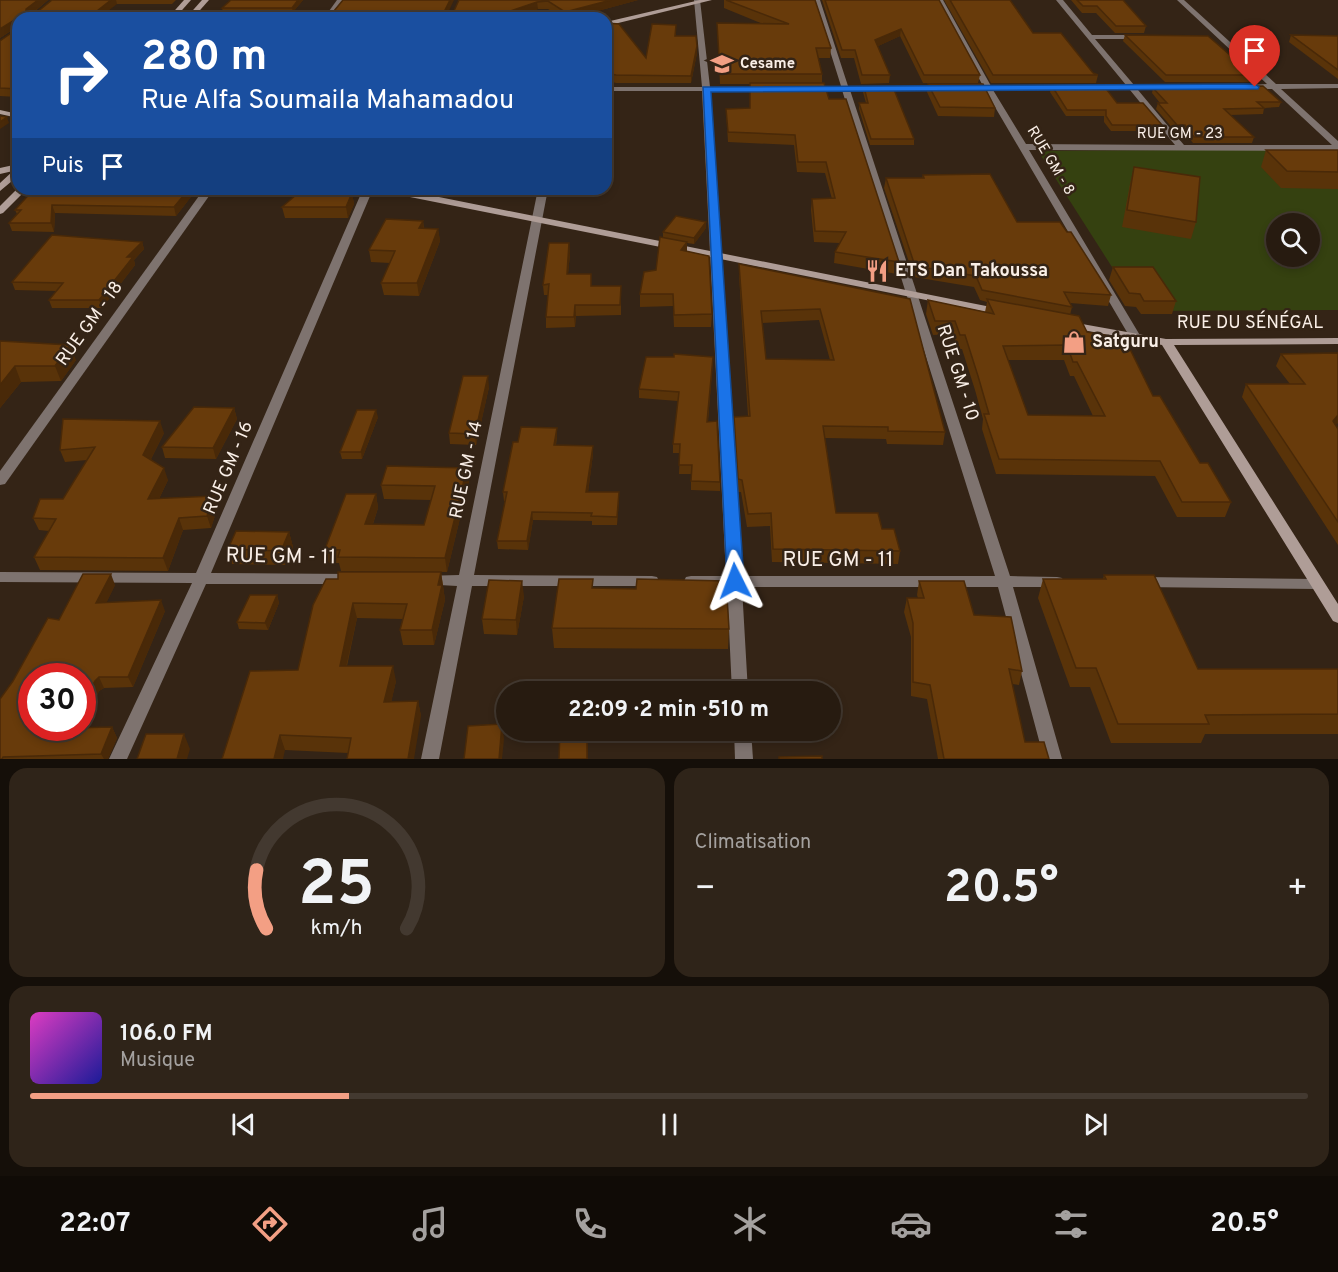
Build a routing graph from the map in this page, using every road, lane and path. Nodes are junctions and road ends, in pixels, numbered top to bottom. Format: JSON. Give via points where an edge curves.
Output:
{"nodes":[{"id":1,"x":188,"y":0,"type":"edge"},
{"id":2,"x":206,"y":0,"type":"edge"},
{"id":3,"x":709,"y":0,"type":"edge"},
{"id":4,"x":940,"y":0,"type":"edge"},
{"id":5,"x":1059,"y":0,"type":"edge"},
{"id":6,"x":1180,"y":0,"type":"edge"},
{"id":7,"x":815,"y":1,"type":"edge"},
{"id":8,"x":697,"y":2,"type":"edge"},
{"id":9,"x":177,"y":12,"type":"edge"},
{"id":10,"x":195,"y":12,"type":"edge"},
{"id":11,"x":612,"y":23,"type":"edge"},
{"id":12,"x":1090,"y":36,"type":"junction"},
{"id":13,"x":1147,"y":37,"type":"edge"},
{"id":14,"x":1208,"y":37,"type":"edge"},
{"id":15,"x":1220,"y":37,"type":"junction"},
{"id":16,"x":1338,"y":86,"type":"edge"},
{"id":17,"x":1132,"y":87,"type":"junction"},
{"id":18,"x":1224,"y":87,"type":"edge"},
{"id":19,"x":1235,"y":87,"type":"edge"},
{"id":20,"x":1274,"y":87,"type":"junction"},
{"id":21,"x":799,"y":88,"type":"edge"},
{"id":22,"x":845,"y":88,"type":"junction"},
{"id":23,"x":952,"y":88,"type":"edge"},
{"id":24,"x":964,"y":88,"type":"edge"},
{"id":25,"x":988,"y":88,"type":"junction"},
{"id":26,"x":612,"y":89,"type":"edge"},
{"id":27,"x":706,"y":89,"type":"junction"},
{"id":28,"x":776,"y":89,"type":"edge"},
{"id":29,"x":1022,"y":147,"type":"junction"},
{"id":30,"x":1181,"y":147,"type":"junction"},
{"id":31,"x":1338,"y":147,"type":"edge"},
{"id":32,"x":12,"y":175,"type":"edge"},
{"id":33,"x":0,"y":188,"type":"edge"},
{"id":34,"x":205,"y":195,"type":"edge"},
{"id":35,"x":365,"y":195,"type":"edge"},
{"id":36,"x":416,"y":195,"type":"edge"},
{"id":37,"x":542,"y":195,"type":"edge"},
{"id":38,"x":4,"y":201,"type":"edge"},
{"id":39,"x":0,"y":211,"type":"edge"},
{"id":40,"x":537,"y":219,"type":"junction"},
{"id":41,"x":716,"y":254,"type":"junction"},
{"id":42,"x":914,"y":295,"type":"junction"},
{"id":43,"x":1018,"y":315,"type":"edge"},
{"id":44,"x":1053,"y":322,"type":"edge"},
{"id":45,"x":1135,"y":337,"type":"junction"},
{"id":46,"x":1338,"y":341,"type":"edge"},
{"id":47,"x":1166,"y":342,"type":"junction"},
{"id":48,"x":0,"y":481,"type":"edge"},
{"id":49,"x":0,"y":577,"type":"edge"},
{"id":50,"x":202,"y":577,"type":"junction"},
{"id":51,"x":368,"y":579,"type":"edge"},
{"id":52,"x":416,"y":580,"type":"edge"},
{"id":53,"x":463,"y":581,"type":"junction"},
{"id":54,"x":735,"y":581,"type":"junction"},
{"id":55,"x":1005,"y":581,"type":"junction"},
{"id":56,"x":1077,"y":582,"type":"edge"},
{"id":57,"x":1125,"y":582,"type":"edge"},
{"id":58,"x":1316,"y":584,"type":"junction"},
{"id":59,"x":1338,"y":617,"type":"edge"},
{"id":60,"x":740,"y":681,"type":"edge"},
{"id":61,"x":743,"y":741,"type":"edge"},
{"id":62,"x":118,"y":759,"type":"edge"},
{"id":63,"x":430,"y":759,"type":"edge"},
{"id":64,"x":744,"y":759,"type":"edge"},
{"id":65,"x":1053,"y":759,"type":"edge"}],
"edges":[{"from":1,"to":9,"type":"street"},
{"from":2,"to":10,"type":"street"},
{"from":3,"to":8,"type":"street"},
{"from":4,"to":25,"type":"street","name":"RUE GM - 8"},
{"from":5,"to":12,"type":"street"},
{"from":6,"to":15,"type":"street"},
{"from":7,"to":22,"type":"street","name":"RUE GM - 10"},
{"from":8,"to":11,"type":"street"},
{"from":8,"to":27,"type":"street"},
{"from":12,"to":13,"type":"street"},
{"from":12,"to":17,"type":"street"},
{"from":14,"to":15,"type":"street"},
{"from":15,"to":20,"type":"street"},
{"from":16,"to":20,"type":"street"},
{"from":17,"to":18,"type":"street"},
{"from":17,"to":25,"type":"street"},
{"from":17,"to":30,"type":"street"},
{"from":19,"to":20,"type":"street"},
{"from":20,"to":31,"type":"street"},
{"from":21,"to":22,"type":"street"},
{"from":22,"to":23,"type":"street"},
{"from":22,"to":42,"type":"street","name":"RUE GM - 10"},
{"from":24,"to":25,"type":"street"},
{"from":25,"to":29,"type":"street","name":"RUE GM - 8"},
{"from":26,"to":27,"type":"street"},
{"from":27,"to":28,"type":"street"},
{"from":27,"to":41,"type":"street"},
{"from":29,"to":30,"type":"street","name":"RUE GM - 23"},
{"from":29,"to":45,"type":"street","name":"RUE GM - 8"},
{"from":30,"to":31,"type":"street","name":"RUE GM - 23"},
{"from":32,"to":33,"type":"street"},
{"from":34,"to":48,"type":"street","name":"RUE GM - 18"},
{"from":35,"to":50,"type":"street","name":"RUE GM - 16"},
{"from":36,"to":40,"type":"street"},
{"from":37,"to":40,"type":"street","name":"RUE GM - 14"},
{"from":38,"to":39,"type":"street"},
{"from":40,"to":41,"type":"street"},
{"from":40,"to":53,"type":"street","name":"RUE GM - 14"},
{"from":41,"to":42,"type":"street"},
{"from":41,"to":54,"type":"street"},
{"from":42,"to":43,"type":"street"},
{"from":42,"to":55,"type":"street","name":"RUE GM - 10"},
{"from":44,"to":45,"type":"street","name":"RUE DU SÉNÉGAL"},
{"from":45,"to":47,"type":"street","name":"RUE DU SÉNÉGAL"},
{"from":46,"to":47,"type":"street","name":"RUE DU SÉNÉGAL"},
{"from":47,"to":58,"type":"street"},
{"from":49,"to":50,"type":"street","name":"RUE GM - 11"},
{"from":50,"to":51,"type":"street","name":"RUE GM - 11"},
{"from":50,"to":62,"type":"street","name":"RUE GM - 16"},
{"from":52,"to":53,"type":"street","name":"RUE GM - 11"},
{"from":53,"to":54,"type":"street","name":"RUE GM - 11"},
{"from":53,"to":63,"type":"street","name":"RUE GM - 14"},
{"from":54,"to":55,"type":"street","name":"RUE GM - 11"},
{"from":54,"to":60,"type":"street"},
{"from":55,"to":56,"type":"street","name":"RUE GM - 11"},
{"from":55,"to":65,"type":"street","name":"RUE GM - 10"},
{"from":57,"to":58,"type":"street"},
{"from":58,"to":59,"type":"street"},
{"from":61,"to":64,"type":"street"}]}
